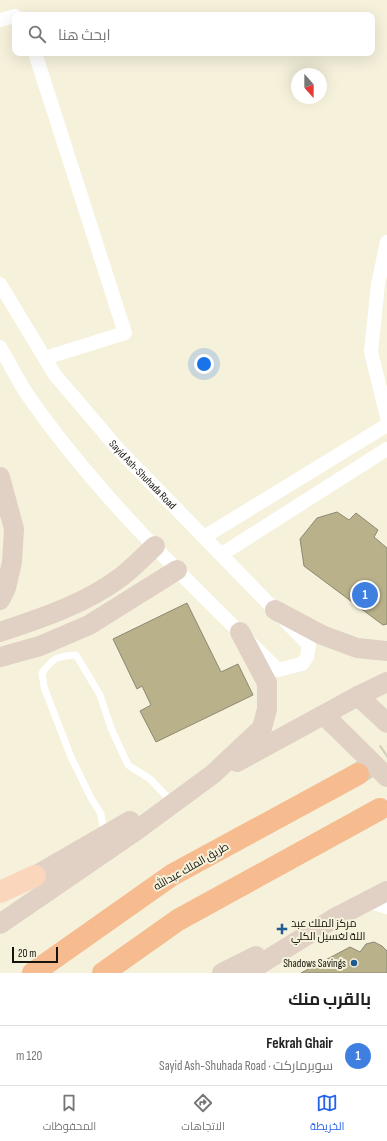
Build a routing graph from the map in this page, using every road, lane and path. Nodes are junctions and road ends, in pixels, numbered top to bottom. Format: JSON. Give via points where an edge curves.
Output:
{"nodes":[{"id":1,"x":12,"y":16,"type":"edge"},
{"id":2,"x":0,"y":20,"type":"edge"},
{"id":3,"x":36,"y":56,"type":"edge"},
{"id":4,"x":387,"y":242,"type":"edge"},
{"id":5,"x":0,"y":284,"type":"edge"},
{"id":6,"x":0,"y":347,"type":"edge"},
{"id":7,"x":45,"y":358,"type":"junction"},
{"id":8,"x":387,"y":417,"type":"edge"},
{"id":9,"x":387,"y":425,"type":"edge"},
{"id":10,"x":387,"y":449,"type":"edge"},
{"id":11,"x":0,"y":477,"type":"edge"},
{"id":12,"x":204,"y":537,"type":"junction"},
{"id":13,"x":155,"y":546,"type":"junction"},
{"id":14,"x":222,"y":554,"type":"junction"},
{"id":15,"x":177,"y":570,"type":"junction"},
{"id":16,"x":0,"y":600,"type":"edge"},
{"id":17,"x":275,"y":610,"type":"junction"},
{"id":18,"x":0,"y":632,"type":"edge"},
{"id":19,"x":240,"y":632,"type":"junction"},
{"id":20,"x":387,"y":651,"type":"edge"},
{"id":21,"x":0,"y":657,"type":"edge"},
{"id":22,"x":387,"y":682,"type":"edge"},
{"id":23,"x":358,"y":696,"type":"junction"},
{"id":24,"x":324,"y":715,"type":"junction"},
{"id":25,"x":387,"y":723,"type":"edge"},
{"id":26,"x":213,"y":774,"type":"junction"},
{"id":27,"x":358,"y":774,"type":"tunnel mouth"},
{"id":28,"x":387,"y":777,"type":"edge"},
{"id":29,"x":169,"y":799,"type":"junction"},
{"id":30,"x":380,"y":809,"type":"dead end"},
{"id":31,"x":104,"y":836,"type":"junction"},
{"id":32,"x":35,"y":876,"type":"joint"},
{"id":33,"x":0,"y":892,"type":"edge"},
{"id":34,"x":387,"y":895,"type":"edge"},
{"id":35,"x":333,"y":919,"type":"junction"},
{"id":36,"x":0,"y":924,"type":"edge"},
{"id":37,"x":33,"y":973,"type":"edge"},
{"id":38,"x":103,"y":973,"type":"edge"},
{"id":39,"x":222,"y":973,"type":"edge"},
{"id":40,"x":246,"y":973,"type":"edge"}],
"edges":[{"from":1,"to":2,"type":"street"},
{"from":3,"to":7,"type":"street","via":[[125,333]]},
{"from":4,"to":8,"type":"street","via":[[378,284],[371,352]]},
{"from":5,"to":7,"type":"street","name":"Sayid Ash-Shuhada Road"},
{"from":6,"to":13,"type":"street","via":[[27,393],[89,476]]},
{"from":7,"to":12,"type":"street","name":"Sayid Ash-Shuhada Road","via":[[55,375],[119,450]]},
{"from":9,"to":12,"type":"street"},
{"from":10,"to":14,"type":"street"},
{"from":11,"to":16,"type":"main road","via":[[14,529],[12,562],[6,588]]},
{"from":12,"to":14,"type":"street","name":"Sayid Ash-Shuhada Road"},
{"from":13,"to":15,"type":"street"},
{"from":13,"to":18,"type":"main road","via":[[121,577],[84,600],[45,617]]},
{"from":14,"to":17,"type":"street","name":"Sayid Ash-Shuhada Road"},
{"from":15,"to":19,"type":"street"},
{"from":15,"to":21,"type":"main road","via":[[89,625],[40,646]]},
{"from":17,"to":19,"type":"street","name":"Sayid Ash-Shuhada Road","via":[[309,645],[302,664],[278,670]]},
{"from":17,"to":20,"type":"main road","via":[[322,634],[357,648]]},
{"from":19,"to":26,"type":"main road","via":[[267,683],[267,709],[262,728]]},
{"from":22,"to":23,"type":"main road"},
{"from":23,"to":24,"type":"main road"},
{"from":23,"to":25,"type":"main road"},
{"from":24,"to":26,"type":"main road"},
{"from":24,"to":28,"type":"main road"},
{"from":26,"to":29,"type":"main road"},
{"from":26,"to":36,"type":"main road"},
{"from":27,"to":37,"type":"highway","name":"طريق الملك عبدالله","via":[[172,876]]},
{"from":29,"to":31,"type":"main road"},
{"from":29,"to":31,"type":"lane","via":[[150,779],[128,765],[111,728],[100,695],[76,655],[61,656],[50,662],[42,673],[44,687],[71,757],[101,814]]},
{"from":30,"to":38,"type":"highway","via":[[178,920]]},
{"from":31,"to":32,"type":"main road"},
{"from":32,"to":33,"type":"main road"},
{"from":34,"to":35,"type":"main road","via":[[368,901]]},
{"from":35,"to":39,"type":"main road"},
{"from":35,"to":40,"type":"main road"}]}
